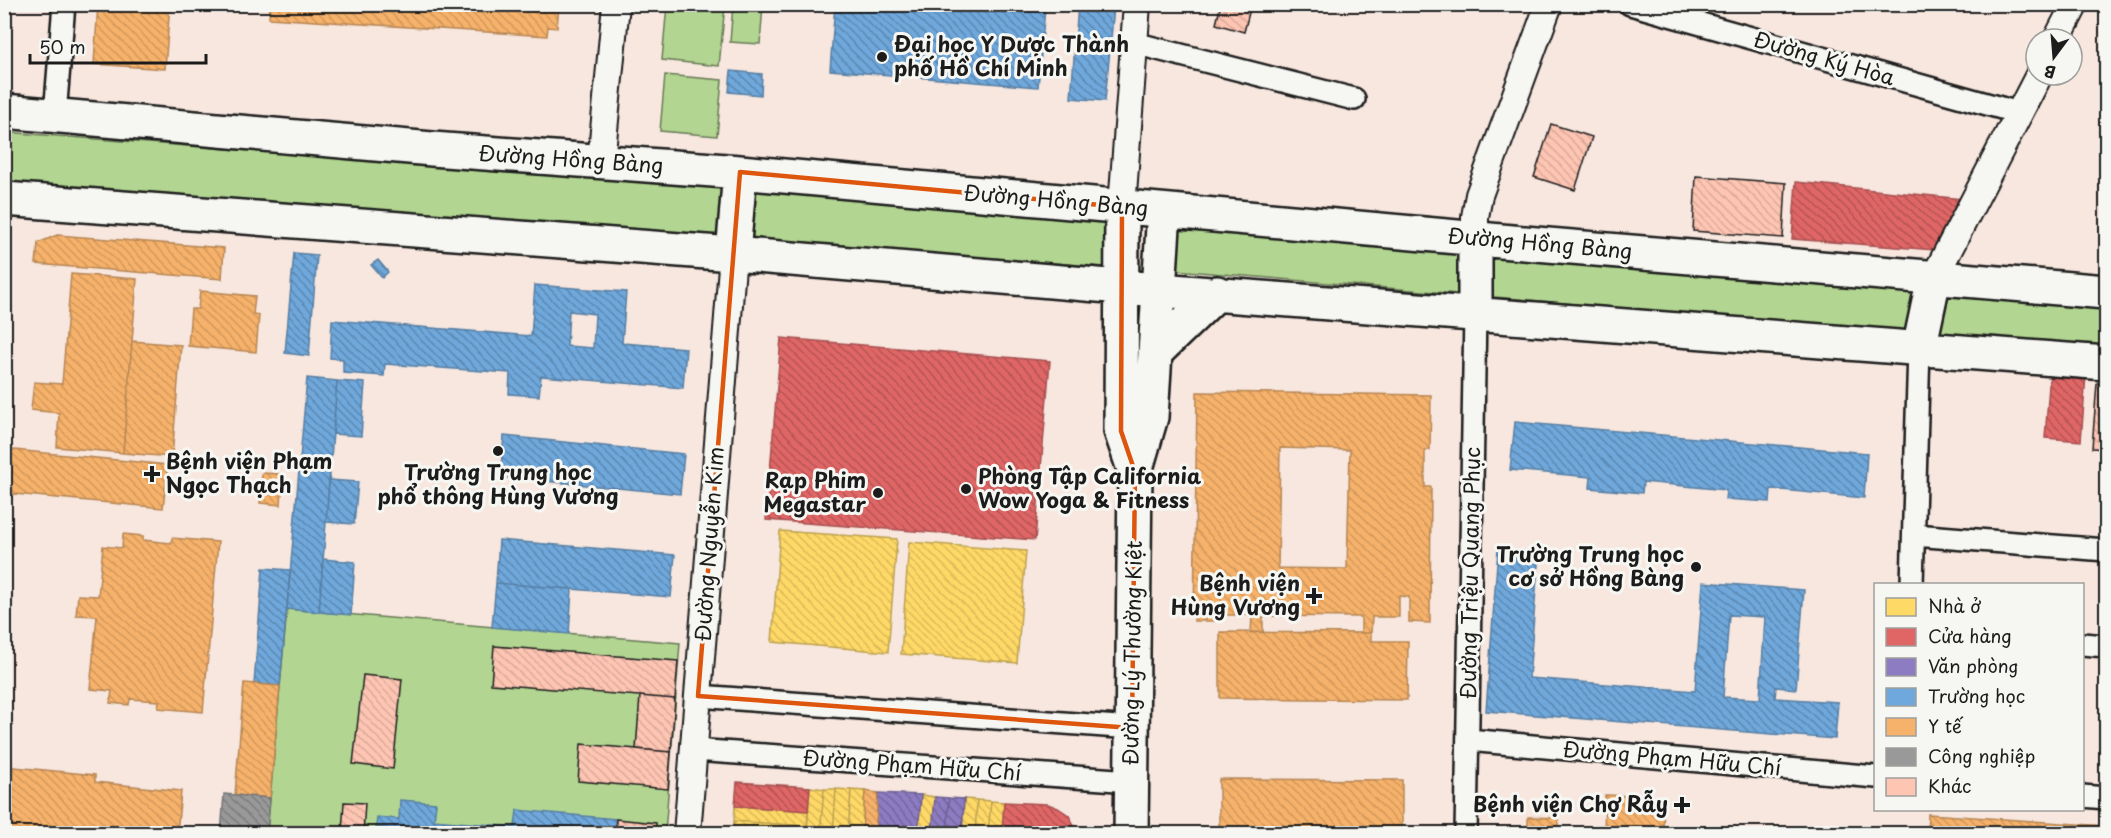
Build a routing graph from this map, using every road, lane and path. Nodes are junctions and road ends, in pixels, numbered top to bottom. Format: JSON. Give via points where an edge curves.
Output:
{"nodes":[{"id":1,"x":64,"y":4,"type":"edge"},
{"id":2,"x":616,"y":4,"type":"edge"},
{"id":3,"x":1137,"y":4,"type":"edge"},
{"id":4,"x":1549,"y":4,"type":"edge"},
{"id":5,"x":1630,"y":4,"type":"edge"},
{"id":6,"x":2075,"y":4,"type":"edge"},
{"id":7,"x":2063,"y":27,"type":"edge"},
{"id":8,"x":1134,"y":43,"type":"junction"},
{"id":9,"x":2032,"y":87,"type":"edge"},
{"id":10,"x":1354,"y":99,"type":"dead end"},
{"id":11,"x":4,"y":111,"type":"edge"},
{"id":12,"x":2019,"y":113,"type":"junction"},
{"id":13,"x":55,"y":115,"type":"junction"},
{"id":14,"x":601,"y":162,"type":"junction"},
{"id":15,"x":740,"y":172,"type":"junction"},
{"id":16,"x":4,"y":200,"type":"edge"},
{"id":17,"x":1122,"y":207,"type":"junction"},
{"id":18,"x":1164,"y":211,"type":"junction"},
{"id":19,"x":1475,"y":238,"type":"junction"},
{"id":20,"x":733,"y":254,"type":"junction"},
{"id":21,"x":1935,"y":278,"type":"junction"},
{"id":22,"x":1121,"y":287,"type":"junction"},
{"id":23,"x":1160,"y":290,"type":"junction"},
{"id":24,"x":2106,"y":292,"type":"edge"},
{"id":25,"x":1217,"y":294,"type":"junction"},
{"id":26,"x":1475,"y":314,"type":"junction"},
{"id":27,"x":1919,"y":349,"type":"junction"},
{"id":28,"x":1155,"y":353,"type":"junction"},
{"id":29,"x":2106,"y":363,"type":"edge"},
{"id":30,"x":1135,"y":472,"type":"junction"},
{"id":31,"x":1914,"y":535,"type":"junction"},
{"id":32,"x":2106,"y":550,"type":"edge"},
{"id":33,"x":1912,"y":583,"type":"edge"},
{"id":34,"x":2084,"y":644,"type":"edge"},
{"id":35,"x":2106,"y":646,"type":"edge"},
{"id":36,"x":698,"y":696,"type":"junction"},
{"id":37,"x":1132,"y":728,"type":"junction"},
{"id":38,"x":1468,"y":740,"type":"junction"},
{"id":39,"x":694,"y":750,"type":"junction"},
{"id":40,"x":1874,"y":777,"type":"edge"},
{"id":41,"x":1131,"y":781,"type":"junction"},
{"id":42,"x":2084,"y":796,"type":"edge"},
{"id":43,"x":2106,"y":798,"type":"edge"},
{"id":44,"x":687,"y":834,"type":"edge"},
{"id":45,"x":1131,"y":834,"type":"edge"},
{"id":46,"x":1466,"y":834,"type":"edge"}],
"edges":[{"from":1,"to":13,"type":"street"},
{"from":2,"to":14,"type":"street"},
{"from":3,"to":8,"type":"street"},
{"from":4,"to":19,"type":"street","via":[[1479,195]]},
{"from":5,"to":12,"type":"street","name":"Đường Ký Hòa"},
{"from":6,"to":7,"type":"street"},
{"from":8,"to":10,"type":"street"},
{"from":8,"to":17,"type":"street"},
{"from":9,"to":12,"type":"street"},
{"from":11,"to":13,"type":"main road","name":"Đường Hồng Bàng"},
{"from":12,"to":21,"type":"street"},
{"from":13,"to":14,"type":"main road","name":"Đường Hồng Bàng"},
{"from":14,"to":15,"type":"main road","name":"Đường Hồng Bàng"},
{"from":15,"to":17,"type":"main road","name":"Đường Hồng Bàng"},
{"from":15,"to":20,"type":"main road"},
{"from":16,"to":20,"type":"main road"},
{"from":17,"to":18,"type":"main road","name":"Đường Hồng Bàng"},
{"from":17,"to":22,"type":"main road","name":"Đường Lý Thường Kiệt"},
{"from":18,"to":19,"type":"main road","name":"Đường Hồng Bàng"},
{"from":18,"to":23,"type":"main road","name":"Đường Lý Thường Kiệt"},
{"from":19,"to":21,"type":"main road","name":"Đường Hồng Bàng"},
{"from":19,"to":26,"type":"main road"},
{"from":20,"to":22,"type":"main road"},
{"from":20,"to":36,"type":"street","name":"Đường Nguyễn Kim"},
{"from":21,"to":24,"type":"main road","name":"Đường Hồng Bàng"},
{"from":21,"to":27,"type":"main road"},
{"from":22,"to":23,"type":"main road"},
{"from":22,"to":30,"type":"main road","name":"Đường Lý Thường Kiệt","via":[[1121,431]]},
{"from":23,"to":25,"type":"main road"},
{"from":23,"to":28,"type":"main road","name":"Đường Lý Thường Kiệt"},
{"from":25,"to":26,"type":"main road"},
{"from":25,"to":28,"type":"main road"},
{"from":26,"to":27,"type":"main road"},
{"from":26,"to":38,"type":"street","name":"Đường Triệu Quang Phục"},
{"from":27,"to":29,"type":"main road"},
{"from":27,"to":31,"type":"street"},
{"from":28,"to":30,"type":"main road","name":"Đường Lý Thường Kiệt","via":[[1151,417]]},
{"from":30,"to":37,"type":"main road","name":"Đường Lý Thường Kiệt"},
{"from":31,"to":32,"type":"street"},
{"from":31,"to":33,"type":"street"},
{"from":34,"to":35,"type":"street"},
{"from":36,"to":37,"type":"street"},
{"from":36,"to":39,"type":"street","name":"Đường Nguyễn Kim"},
{"from":37,"to":41,"type":"main road","name":"Đường Lý Thường Kiệt"},
{"from":38,"to":40,"type":"street","name":"Đường Phạm Hữu Chí"},
{"from":38,"to":46,"type":"street","name":"Đường Triệu Quang Phục"},
{"from":39,"to":41,"type":"street","name":"Đường Phạm Hữu Chí"},
{"from":39,"to":44,"type":"street","name":"Đường Nguyễn Kim"},
{"from":41,"to":45,"type":"main road","name":"Đường Lý Thường Kiệt"},
{"from":42,"to":43,"type":"street"}]}
